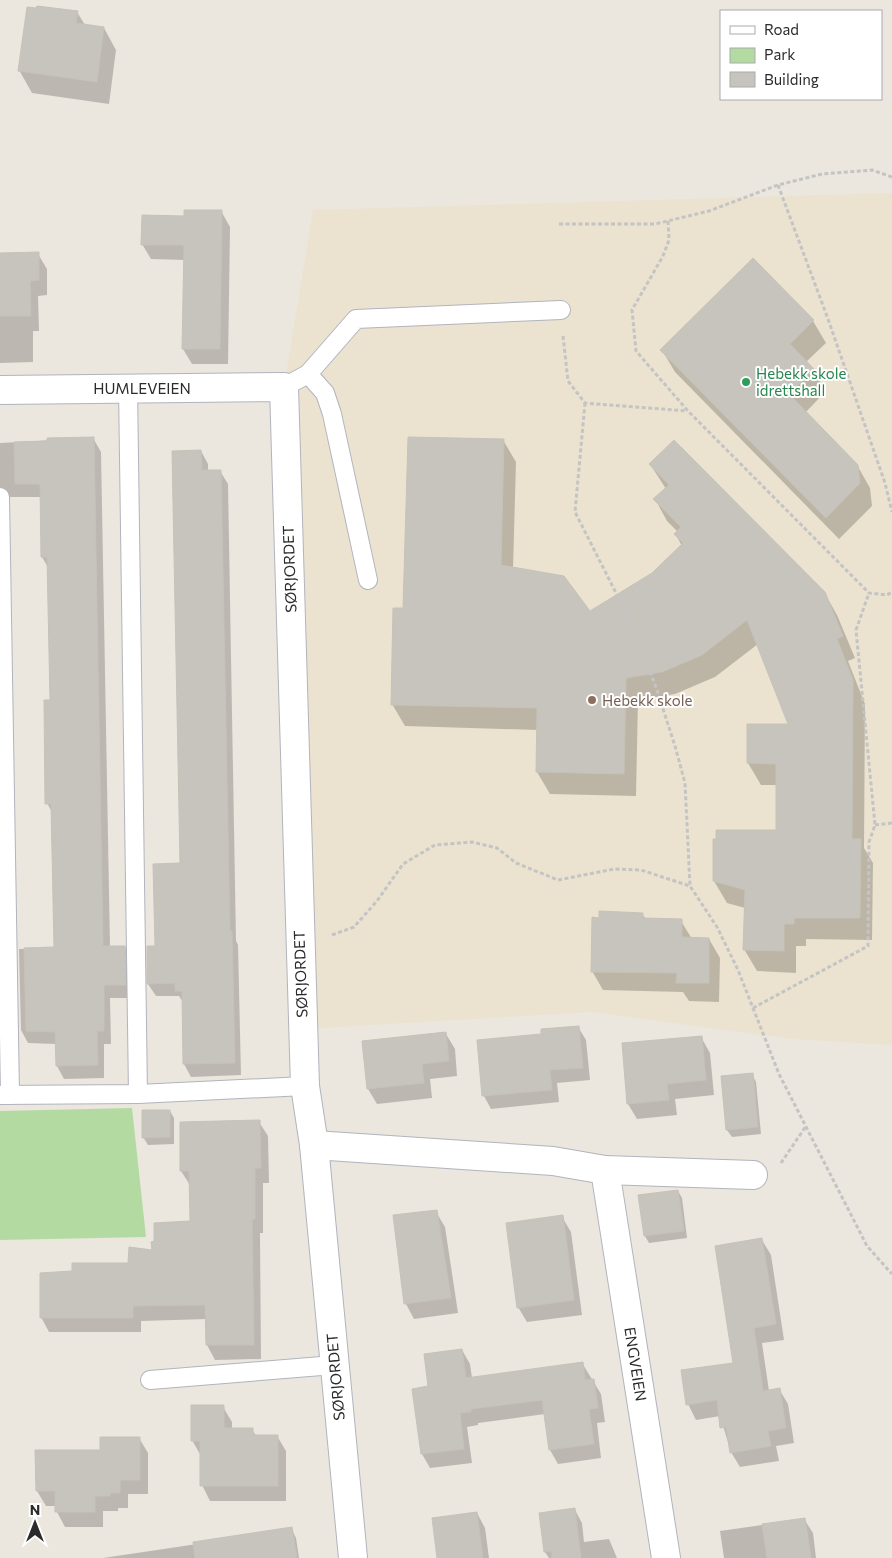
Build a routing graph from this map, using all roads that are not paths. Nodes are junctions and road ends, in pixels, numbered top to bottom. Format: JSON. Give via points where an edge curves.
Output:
{"nodes":[{"id":1,"x":561,"y":310,"type":"road end"},
{"id":2,"x":308,"y":374,"type":"junction"},
{"id":3,"x":128,"y":387,"type":"junction"},
{"id":4,"x":284,"y":387,"type":"junction"},
{"id":5,"x":0,"y":390,"type":"edge"},
{"id":6,"x":0,"y":497,"type":"edge"},
{"id":7,"x":368,"y":580,"type":"dead end"},
{"id":8,"x":305,"y":1086,"type":"junction"},
{"id":9,"x":138,"y":1094,"type":"junction"},
{"id":10,"x":5,"y":1095,"type":"edge"},
{"id":11,"x":314,"y":1145,"type":"junction"},
{"id":12,"x":605,"y":1170,"type":"junction"},
{"id":13,"x":752,"y":1175,"type":"road end"},
{"id":14,"x":334,"y":1366,"type":"junction"},
{"id":15,"x":150,"y":1380,"type":"dead end"},
{"id":16,"x":353,"y":1558,"type":"edge"},
{"id":17,"x":666,"y":1558,"type":"edge"}],
"edges":[{"from":1,"to":2,"type":"lane","via":[[356,319]]},
{"from":2,"to":4,"type":"lane"},
{"from":2,"to":7,"type":"lane","via":[[325,393],[332,414]]},
{"from":3,"to":4,"type":"street","name":"HUMLEVEIEN"},
{"from":3,"to":5,"type":"street","name":"HUMLEVEIEN"},
{"from":3,"to":9,"type":"lane"},
{"from":4,"to":8,"type":"street","name":"SØRJORDET"},
{"from":6,"to":10,"type":"lane"},
{"from":8,"to":9,"type":"lane"},
{"from":8,"to":11,"type":"street","name":"SØRJORDET"},
{"from":9,"to":10,"type":"lane"},
{"from":11,"to":12,"type":"street","via":[[553,1162]]},
{"from":11,"to":14,"type":"street","name":"SØRJORDET"},
{"from":12,"to":13,"type":"street"},
{"from":12,"to":17,"type":"street","name":"ENGVEIEN"},
{"from":14,"to":15,"type":"lane"},
{"from":14,"to":16,"type":"street","name":"SØRJORDET"}]}
